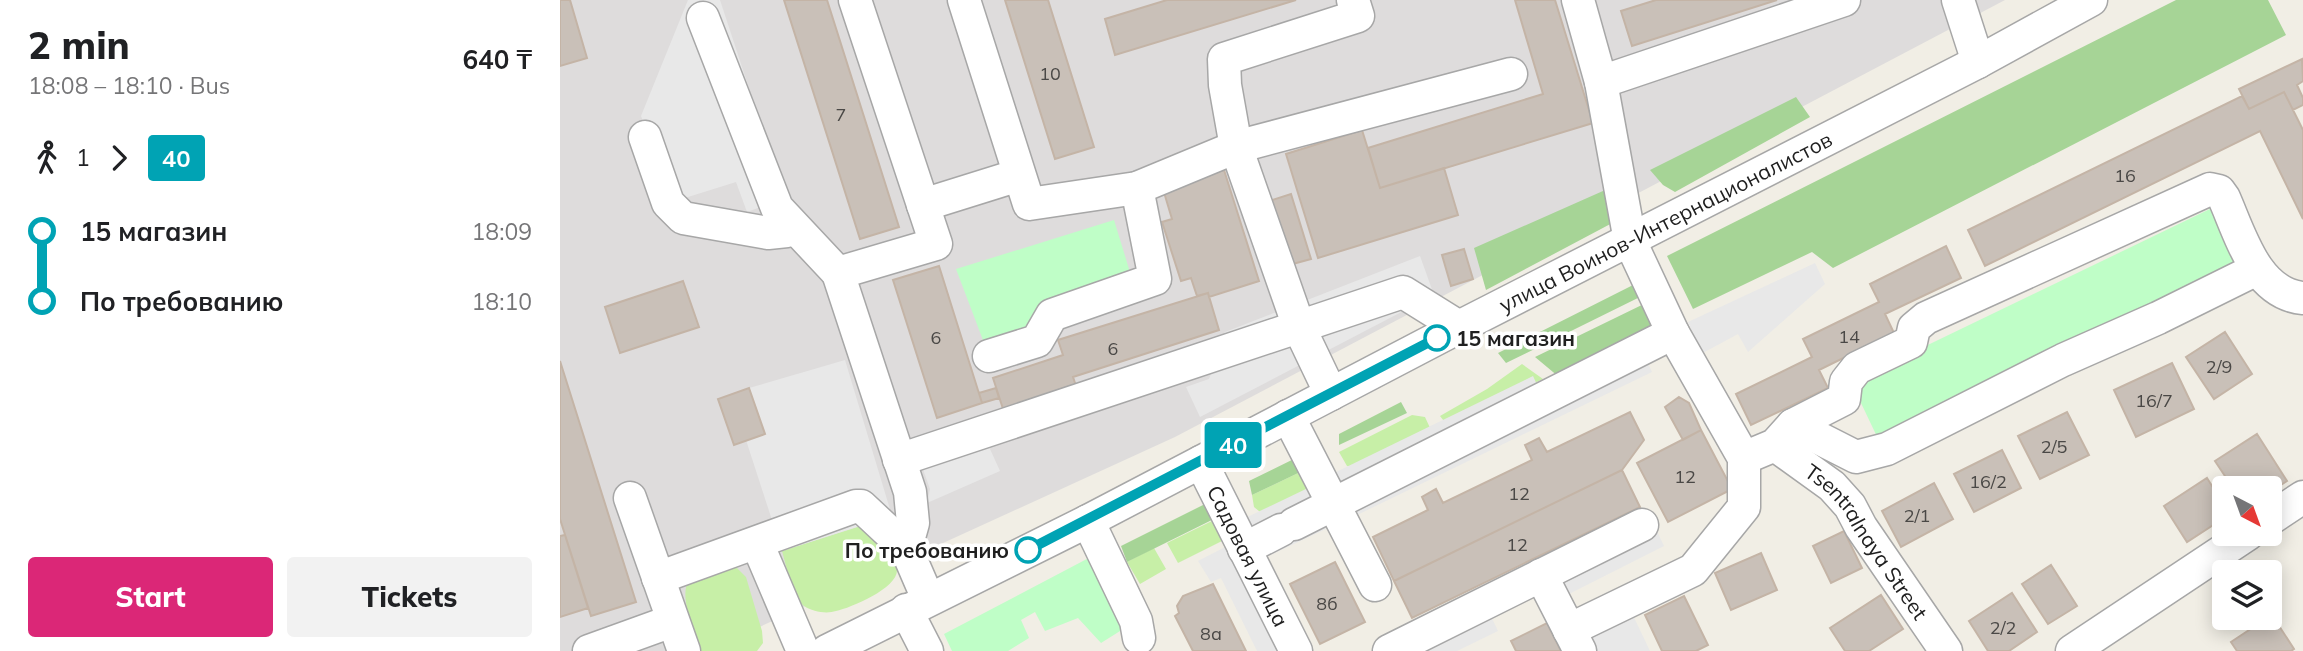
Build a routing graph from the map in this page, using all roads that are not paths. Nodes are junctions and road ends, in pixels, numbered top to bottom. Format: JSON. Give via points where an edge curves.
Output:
{"nodes":[{"id":1,"x":855,"y":0,"type":"edge"},
{"id":2,"x":964,"y":0,"type":"edge"},
{"id":3,"x":1353,"y":0,"type":"edge"},
{"id":4,"x":1578,"y":0,"type":"edge"},
{"id":5,"x":1844,"y":0,"type":"edge"},
{"id":6,"x":1958,"y":0,"type":"edge"},
{"id":7,"x":2091,"y":0,"type":"edge"},
{"id":8,"x":703,"y":18,"type":"dead end"},
{"id":9,"x":1978,"y":62,"type":"junction"},
{"id":10,"x":1511,"y":74,"type":"dead end"},
{"id":11,"x":1601,"y":82,"type":"junction"},
{"id":12,"x":645,"y":137,"type":"dead end"},
{"id":13,"x":1236,"y":147,"type":"junction"},
{"id":14,"x":1019,"y":175,"type":"junction"},
{"id":15,"x":1137,"y":188,"type":"junction"},
{"id":16,"x":923,"y":205,"type":"junction"},
{"id":17,"x":793,"y":227,"type":"junction"},
{"id":18,"x":1630,"y":241,"type":"junction"},
{"id":19,"x":2257,"y":269,"type":"junction"},
{"id":20,"x":838,"y":273,"type":"junction"},
{"id":21,"x":2303,"y":298,"type":"edge"},
{"id":22,"x":1299,"y":327,"type":"junction"},
{"id":23,"x":1460,"y":327,"type":"junction"},
{"id":24,"x":1673,"y":333,"type":"junction"},
{"id":25,"x":989,"y":356,"type":"dead end"},
{"id":26,"x":1331,"y":394,"type":"junction"},
{"id":27,"x":1288,"y":416,"type":"junction"},
{"id":28,"x":1784,"y":435,"type":"junction"},
{"id":29,"x":1744,"y":458,"type":"junction"},
{"id":30,"x":899,"y":460,"type":"junction"},
{"id":31,"x":1200,"y":462,"type":"junction"},
{"id":32,"x":2303,"y":497,"type":"edge"},
{"id":33,"x":630,"y":498,"type":"dead end"},
{"id":34,"x":1334,"y":503,"type":"junction"},
{"id":35,"x":2282,"y":511,"type":"edge"},
{"id":36,"x":1088,"y":521,"type":"junction"},
{"id":37,"x":1642,"y":525,"type":"dead end"},
{"id":38,"x":757,"y":543,"type":"junction"},
{"id":39,"x":2230,"y":546,"type":"edge"},
{"id":40,"x":906,"y":548,"type":"junction"},
{"id":41,"x":1244,"y":549,"type":"junction"},
{"id":42,"x":1541,"y":575,"type":"junction"},
{"id":43,"x":657,"y":578,"type":"junction"},
{"id":44,"x":1375,"y":585,"type":"dead end"},
{"id":45,"x":917,"y":605,"type":"junction"},
{"id":46,"x":672,"y":621,"type":"junction"},
{"id":47,"x":1139,"y":638,"type":"dead end"},
{"id":48,"x":1575,"y":640,"type":"edge"},
{"id":49,"x":589,"y":651,"type":"edge"},
{"id":50,"x":684,"y":651,"type":"edge"},
{"id":51,"x":803,"y":651,"type":"edge"},
{"id":52,"x":827,"y":651,"type":"edge"},
{"id":53,"x":927,"y":651,"type":"edge"},
{"id":54,"x":1296,"y":651,"type":"edge"},
{"id":55,"x":1389,"y":651,"type":"edge"},
{"id":56,"x":1946,"y":651,"type":"edge"},
{"id":57,"x":2073,"y":651,"type":"edge"}],
"edges":[{"from":1,"to":16,"type":"street"},
{"from":2,"to":14,"type":"street"},
{"from":3,"to":13,"type":"street","via":[[1358,16],[1224,59]]},
{"from":4,"to":11,"type":"street"},
{"from":5,"to":11,"type":"street"},
{"from":6,"to":9,"type":"street"},
{"from":7,"to":9,"type":"street","name":"улица Воинов-Интернационалистов"},
{"from":8,"to":17,"type":"street","via":[[777,208]]},
{"from":9,"to":18,"type":"street","name":"улица Воинов-Интернационалистов"},
{"from":10,"to":13,"type":"street"},
{"from":11,"to":18,"type":"street"},
{"from":12,"to":17,"type":"street","via":[[668,203],[683,218],[768,233]]},
{"from":13,"to":15,"type":"street"},
{"from":13,"to":22,"type":"street"},
{"from":14,"to":15,"type":"street","via":[[1029,204]]},
{"from":14,"to":16,"type":"street"},
{"from":15,"to":25,"type":"street","via":[[1155,279],[1052,315],[1037,341]]},
{"from":16,"to":20,"type":"street","via":[[936,244]]},
{"from":17,"to":20,"type":"street"},
{"from":18,"to":23,"type":"street","name":"улица Воинов-Интернационалистов"},
{"from":18,"to":24,"type":"street"},
{"from":19,"to":21,"type":"street","via":[[2284,293]]},
{"from":19,"to":28,"type":"street","via":[[1887,449],[1856,457]]},
{"from":19,"to":28,"type":"street","via":[[2224,198],[2210,189],[1926,317],[1914,328],[1911,342],[1857,368],[1846,382],[1844,399]]},
{"from":20,"to":30,"type":"street"},
{"from":22,"to":23,"type":"street","via":[[1404,292]]},
{"from":22,"to":26,"type":"street"},
{"from":22,"to":30,"type":"street"},
{"from":23,"to":26,"type":"street","name":"улица Воинов-Интернационалистов"},
{"from":24,"to":29,"type":"street"},
{"from":24,"to":34,"type":"street"},
{"from":26,"to":27,"type":"street","name":"улица Воинов-Интернационалистов"},
{"from":27,"to":31,"type":"street","name":"улица Воинов-Интернационалистов"},
{"from":27,"to":34,"type":"street"},
{"from":28,"to":29,"type":"street"},
{"from":28,"to":56,"type":"street","name":"Tsentralnaya Street","via":[[1850,506]]},
{"from":29,"to":48,"type":"street","via":[[1744,507],[1693,570]]},
{"from":30,"to":40,"type":"street","via":[[910,492],[913,523]]},
{"from":31,"to":36,"type":"street","name":"улица Воинов-Интернационалистов"},
{"from":31,"to":41,"type":"street","name":"Садовая улица"},
{"from":32,"to":35,"type":"street"},
{"from":33,"to":43,"type":"street"},
{"from":34,"to":41,"type":"street"},
{"from":34,"to":44,"type":"street"},
{"from":36,"to":45,"type":"street","name":"улица Воинов-Интернационалистов"},
{"from":36,"to":47,"type":"street","via":[[1136,621]]},
{"from":37,"to":42,"type":"street"},
{"from":38,"to":40,"type":"street","via":[[861,506]]},
{"from":38,"to":43,"type":"street"},
{"from":38,"to":51,"type":"street"},
{"from":39,"to":57,"type":"street"},
{"from":40,"to":45,"type":"street"},
{"from":41,"to":54,"type":"street","name":"Садовая улица"},
{"from":42,"to":48,"type":"street"},
{"from":42,"to":55,"type":"street"},
{"from":43,"to":46,"type":"street"},
{"from":45,"to":52,"type":"street","name":"улица Воинов-Интернационалистов"},
{"from":45,"to":53,"type":"street"},
{"from":46,"to":49,"type":"street"},
{"from":46,"to":50,"type":"street"}]}
